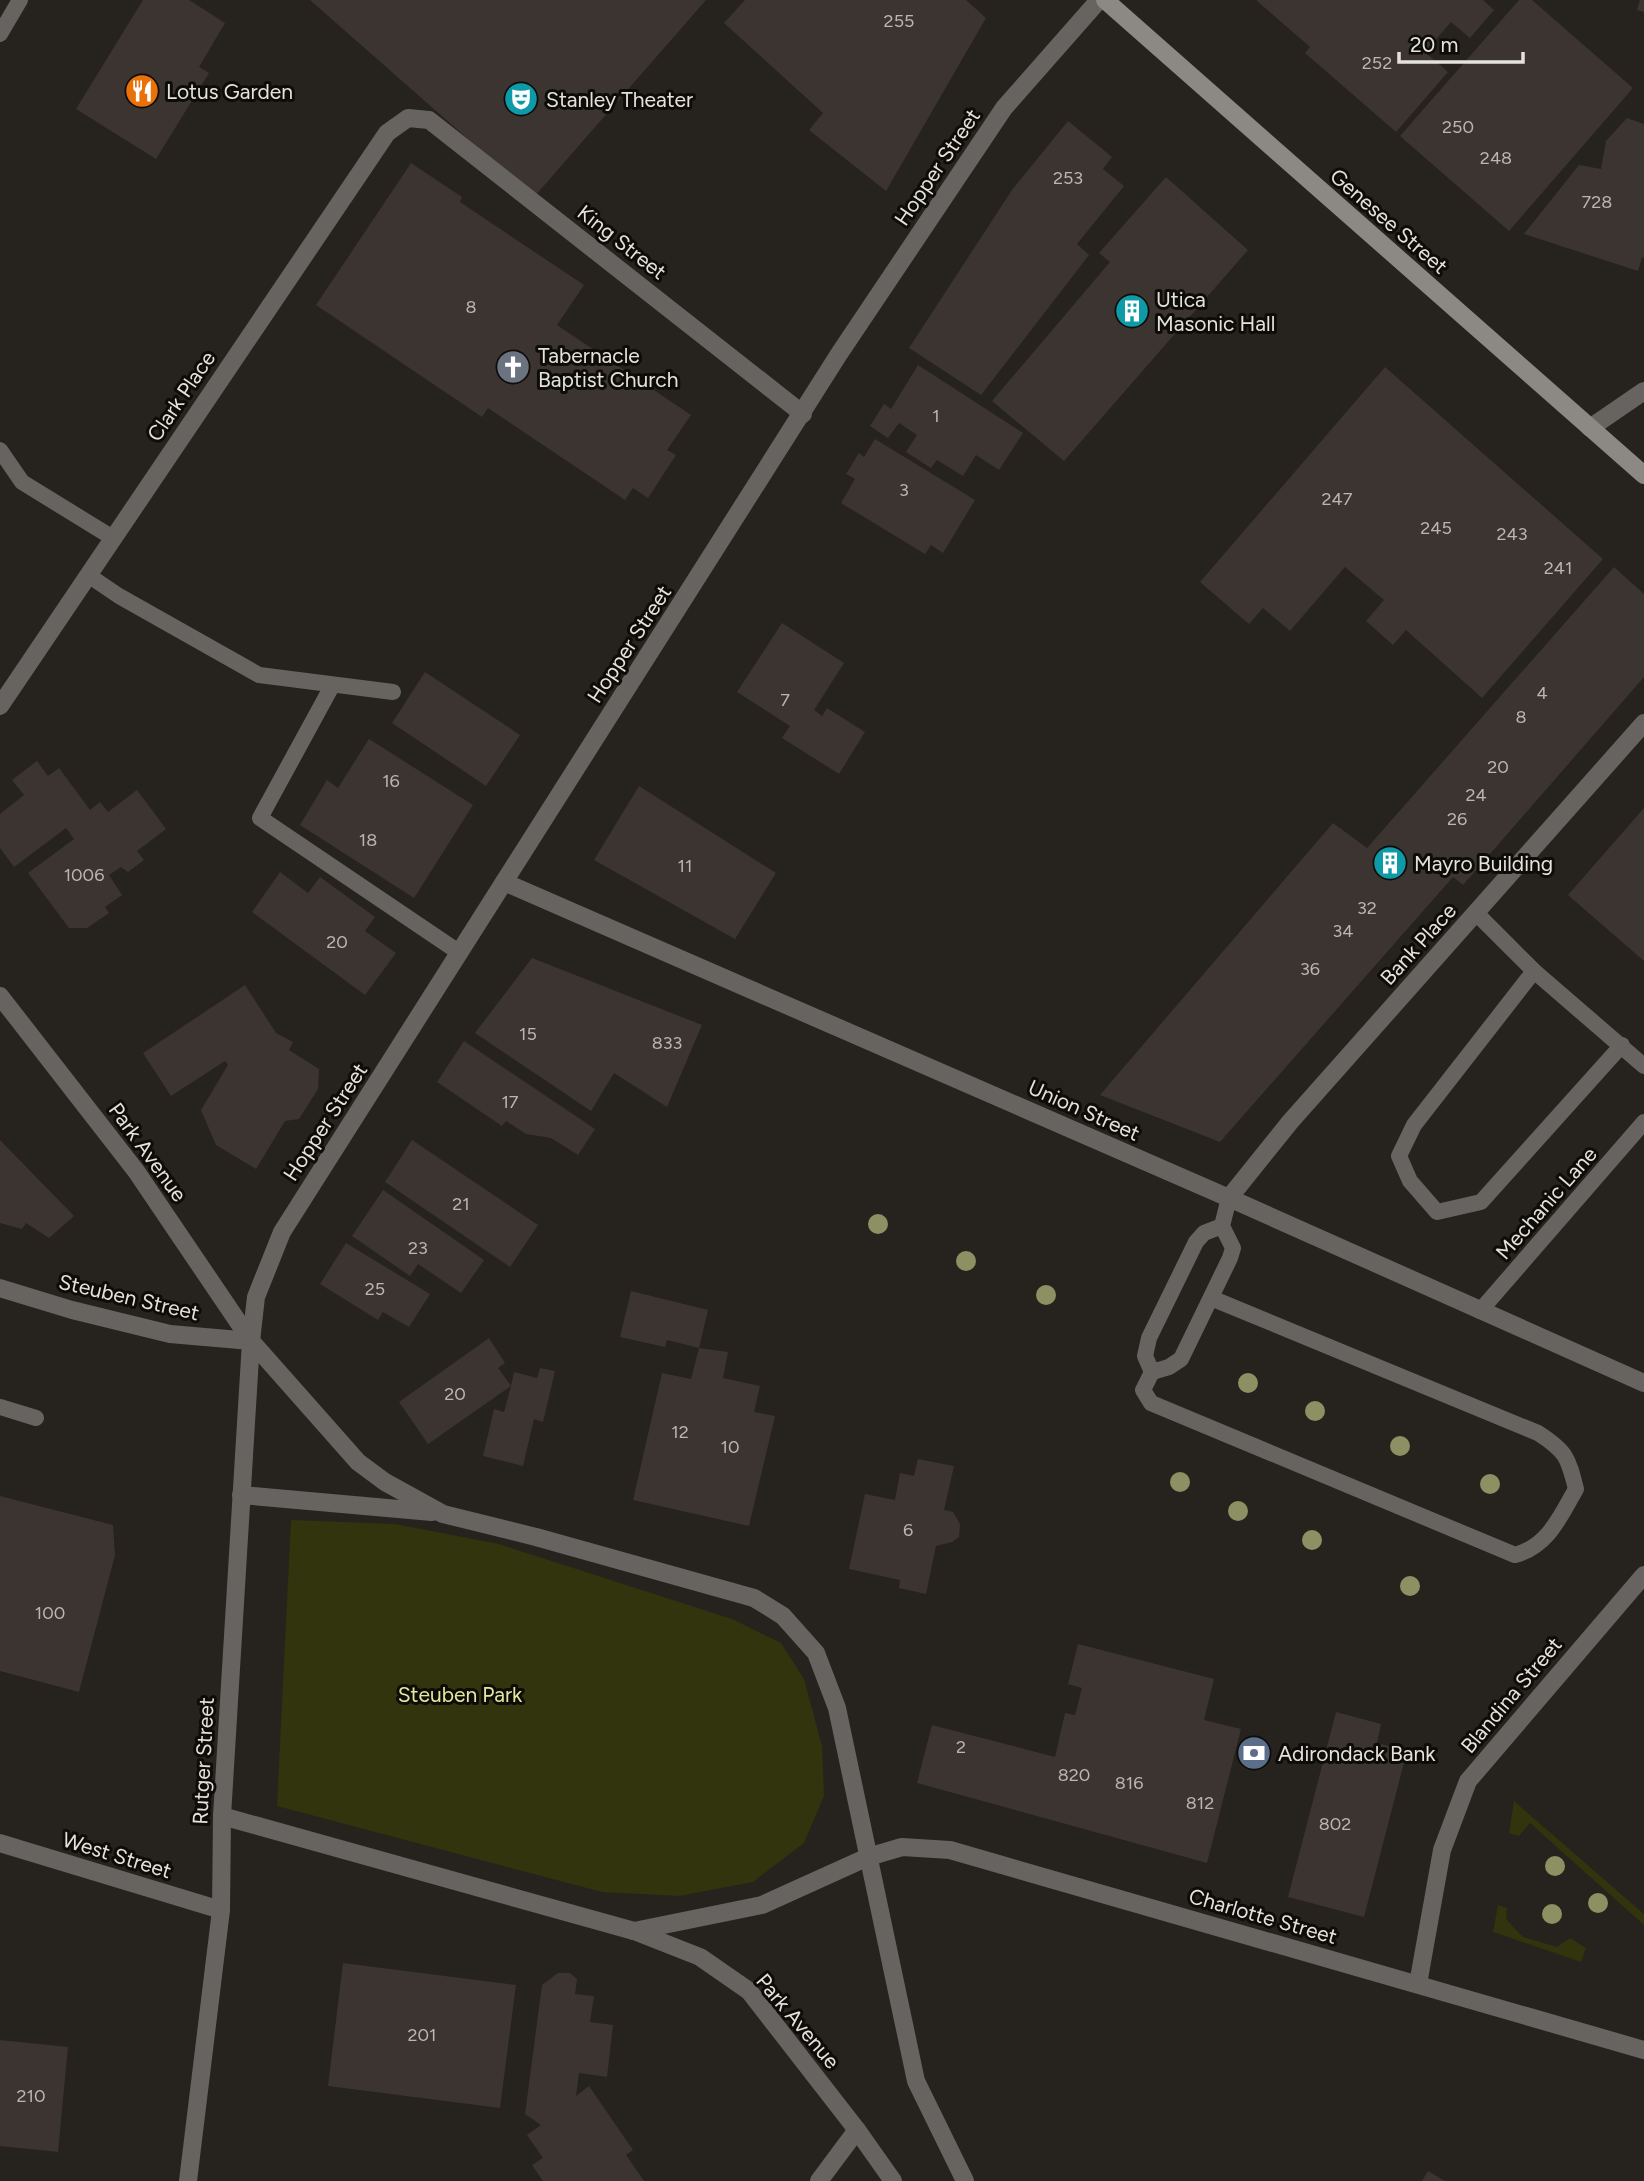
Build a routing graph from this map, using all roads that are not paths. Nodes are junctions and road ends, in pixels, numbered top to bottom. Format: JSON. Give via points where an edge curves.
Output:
{"nodes":[{"id":1,"x":20,"y":0,"type":"edge"},
{"id":2,"x":1100,"y":0,"type":"edge"},
{"id":3,"x":1105,"y":0,"type":"edge"},
{"id":4,"x":0,"y":34,"type":"edge"},
{"id":5,"x":408,"y":118,"type":"joint"},
{"id":6,"x":1644,"y":391,"type":"edge"},
{"id":7,"x":803,"y":414,"type":"junction"},
{"id":8,"x":1590,"y":428,"type":"junction"},
{"id":9,"x":0,"y":450,"type":"edge"},
{"id":10,"x":1644,"y":475,"type":"edge"},
{"id":11,"x":113,"y":538,"type":"junction"},
{"id":12,"x":88,"y":575,"type":"junction"},
{"id":13,"x":332,"y":685,"type":"junction"},
{"id":14,"x":393,"y":692,"type":"dead end"},
{"id":15,"x":0,"y":706,"type":"edge"},
{"id":16,"x":1644,"y":723,"type":"edge"},
{"id":17,"x":504,"y":882,"type":"junction"},
{"id":18,"x":1476,"y":914,"type":"junction"},
{"id":19,"x":460,"y":953,"type":"junction"},
{"id":20,"x":1534,"y":971,"type":"junction"},
{"id":21,"x":0,"y":996,"type":"edge"},
{"id":22,"x":1622,"y":1045,"type":"junction"},
{"id":23,"x":1644,"y":1066,"type":"edge"},
{"id":24,"x":1644,"y":1122,"type":"edge"},
{"id":25,"x":1229,"y":1198,"type":"junction"},
{"id":26,"x":1222,"y":1226,"type":"junction"},
{"id":27,"x":0,"y":1289,"type":"edge"},
{"id":28,"x":1211,"y":1298,"type":"junction"},
{"id":29,"x":1480,"y":1311,"type":"junction"},
{"id":30,"x":251,"y":1341,"type":"junction"},
{"id":31,"x":1152,"y":1372,"type":"junction"},
{"id":32,"x":1644,"y":1383,"type":"edge"},
{"id":33,"x":0,"y":1407,"type":"edge"},
{"id":34,"x":36,"y":1418,"type":"dead end"},
{"id":35,"x":241,"y":1495,"type":"junction"},
{"id":36,"x":443,"y":1514,"type":"junction"},
{"id":37,"x":1644,"y":1575,"type":"edge"},
{"id":38,"x":222,"y":1816,"type":"junction"},
{"id":39,"x":0,"y":1843,"type":"edge"},
{"id":40,"x":868,"y":1857,"type":"junction"},
{"id":41,"x":220,"y":1910,"type":"junction"},
{"id":42,"x":634,"y":1931,"type":"junction"},
{"id":43,"x":1418,"y":1983,"type":"junction"},
{"id":44,"x":1644,"y":2050,"type":"edge"},
{"id":45,"x":857,"y":2130,"type":"junction"},
{"id":46,"x":188,"y":2181,"type":"edge"},
{"id":47,"x":819,"y":2181,"type":"edge"},
{"id":48,"x":893,"y":2181,"type":"edge"},
{"id":49,"x":965,"y":2181,"type":"edge"}],
"edges":[{"from":1,"to":4,"type":"lane"},
{"from":2,"to":7,"type":"street","name":"Hopper Street","via":[[1004,108]]},
{"from":3,"to":8,"type":"main road","name":"Genesee Street"},
{"from":5,"to":7,"type":"street","name":"King Street","via":[[429,120]]},
{"from":5,"to":11,"type":"street","name":"Clark Place","via":[[387,133]]},
{"from":6,"to":8,"type":"street"},
{"from":7,"to":17,"type":"street","name":"Hopper Street"},
{"from":8,"to":10,"type":"main road","name":"Genesee Street"},
{"from":9,"to":11,"type":"lane","via":[[22,482]]},
{"from":11,"to":12,"type":"street","name":"Clark Place"},
{"from":12,"to":13,"type":"lane","via":[[259,675]]},
{"from":12,"to":15,"type":"street","name":"Clark Place"},
{"from":13,"to":14,"type":"lane"},
{"from":13,"to":19,"type":"lane","via":[[260,818]]},
{"from":16,"to":18,"type":"street","name":"Bank Place"},
{"from":17,"to":19,"type":"street","name":"Hopper Street"},
{"from":17,"to":25,"type":"street","name":"Union Street"},
{"from":18,"to":20,"type":"lane"},
{"from":18,"to":25,"type":"street","name":"Bank Place","via":[[1290,1122]]},
{"from":19,"to":30,"type":"street","name":"Hopper Street","via":[[282,1231],[256,1297]]},
{"from":20,"to":22,"type":"lane"},
{"from":20,"to":22,"type":"lane","via":[[1414,1125],[1399,1156],[1410,1181],[1437,1212],[1481,1202]]},
{"from":21,"to":30,"type":"street","name":"Park Avenue","via":[[136,1171]]},
{"from":22,"to":23,"type":"lane"},
{"from":24,"to":29,"type":"lane","name":"Mechanic Lane"},
{"from":25,"to":26,"type":"lane"},
{"from":25,"to":29,"type":"street","name":"Union Street"},
{"from":26,"to":28,"type":"lane","via":[[1233,1248]]},
{"from":26,"to":31,"type":"lane","via":[[1196,1242],[1149,1338],[1144,1356]]},
{"from":27,"to":30,"type":"street","name":"Steuben Street","via":[[170,1334]]},
{"from":28,"to":31,"type":"lane","via":[[1181,1359]]},
{"from":28,"to":31,"type":"lane","via":[[1538,1433],[1559,1446],[1576,1489],[1550,1534],[1529,1552],[1515,1555],[1151,1403],[1143,1390]]},
{"from":29,"to":32,"type":"street","name":"Union Street"},
{"from":30,"to":35,"type":"street","name":"Rutger Street"},
{"from":30,"to":36,"type":"street","via":[[358,1462]]},
{"from":33,"to":34,"type":"lane"},
{"from":35,"to":36,"type":"street"},
{"from":35,"to":38,"type":"street","name":"Rutger Street"},
{"from":36,"to":40,"type":"street","via":[[754,1598],[783,1616],[816,1653],[837,1709]]},
{"from":37,"to":43,"type":"street","name":"Blandina Street","via":[[1468,1781],[1442,1850]]},
{"from":38,"to":41,"type":"street","name":"Rutger Street"},
{"from":38,"to":42,"type":"street"},
{"from":39,"to":41,"type":"street","name":"West Street"},
{"from":40,"to":42,"type":"street","via":[[762,1905]]},
{"from":40,"to":43,"type":"street","name":"Charlotte Street","via":[[902,1847],[950,1850]]},
{"from":40,"to":49,"type":"street","via":[[916,2081]]},
{"from":41,"to":46,"type":"street","name":"Rutger Street"},
{"from":42,"to":45,"type":"street","name":"Park Avenue","via":[[700,1957],[749,1991]]},
{"from":43,"to":44,"type":"street","name":"Charlotte Street"},
{"from":45,"to":47,"type":"street"},
{"from":45,"to":48,"type":"street","name":"Park Avenue"}]}
